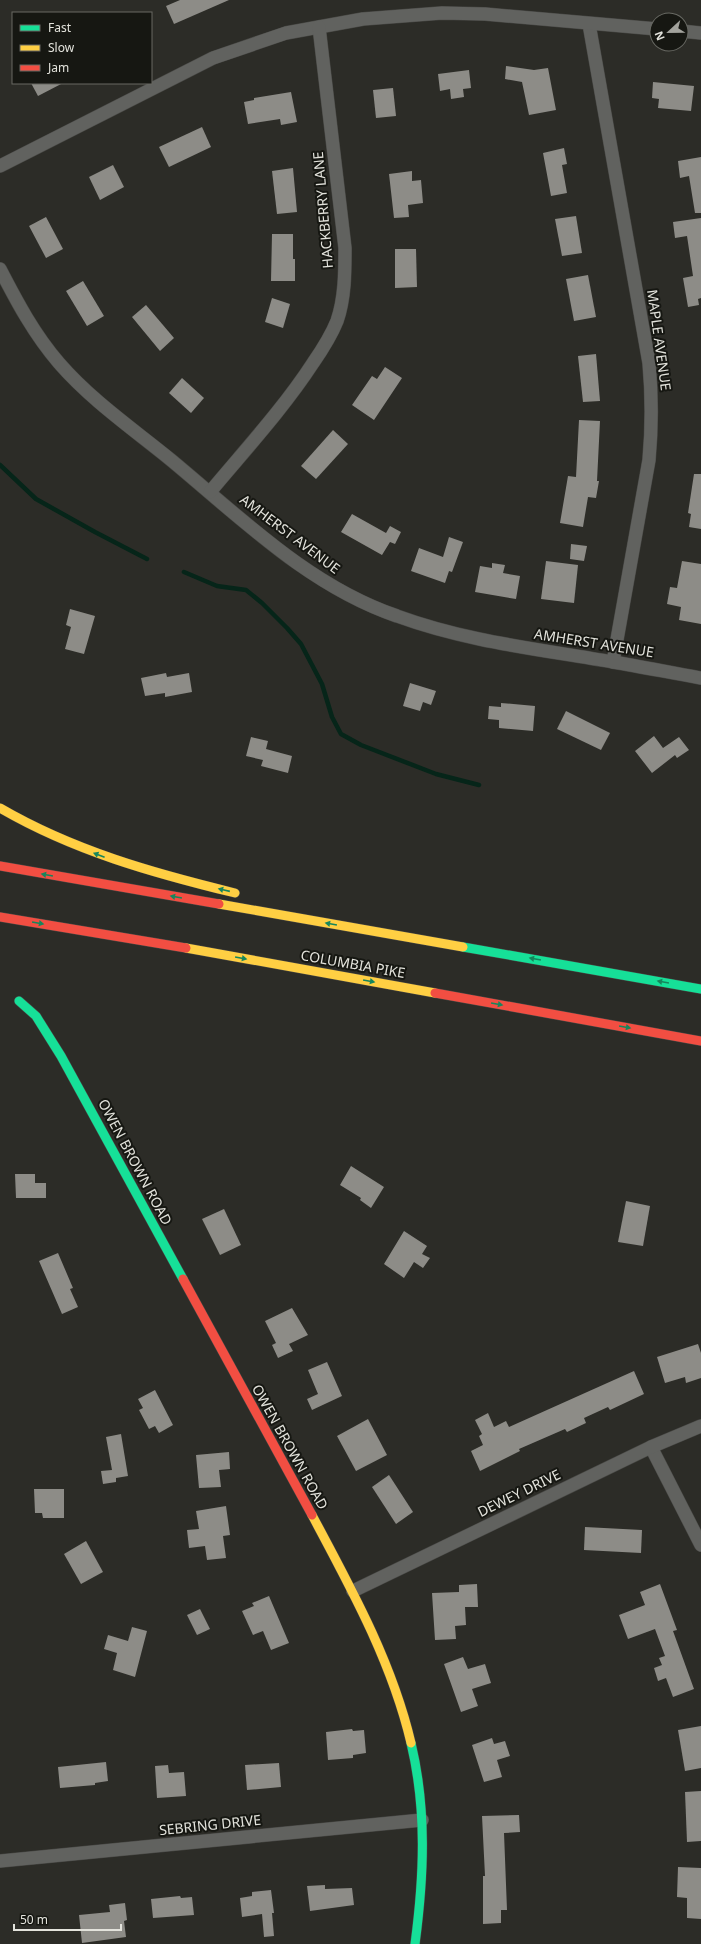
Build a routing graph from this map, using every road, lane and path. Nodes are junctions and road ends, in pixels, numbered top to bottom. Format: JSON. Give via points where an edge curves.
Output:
{"nodes":[{"id":1,"x":589,"y":24,"type":"junction"},
{"id":2,"x":319,"y":26,"type":"junction"},
{"id":3,"x":649,"y":28,"type":"edge"},
{"id":4,"x":689,"y":32,"type":"edge"},
{"id":5,"x":701,"y":33,"type":"edge"},
{"id":6,"x":0,"y":166,"type":"edge"},
{"id":7,"x":0,"y":269,"type":"edge"},
{"id":8,"x":210,"y":492,"type":"junction"},
{"id":9,"x":613,"y":662,"type":"junction"},
{"id":10,"x":701,"y":678,"type":"edge"},
{"id":11,"x":0,"y":808,"type":"edge"},
{"id":12,"x":0,"y":866,"type":"edge"},
{"id":13,"x":247,"y":896,"type":"dead end"},
{"id":14,"x":317,"y":911,"type":"dead end"},
{"id":15,"x":0,"y":917,"type":"edge"},
{"id":16,"x":78,"y":940,"type":"dead end"},
{"id":17,"x":203,"y":951,"type":"junction"},
{"id":18,"x":494,"y":952,"type":"junction"},
{"id":19,"x":701,"y":989,"type":"edge"},
{"id":20,"x":19,"y":1001,"type":"dead end"},
{"id":21,"x":701,"y":1041,"type":"edge"},
{"id":22,"x":701,"y":1426,"type":"edge"},
{"id":23,"x":651,"y":1447,"type":"junction"},
{"id":24,"x":701,"y":1545,"type":"edge"},
{"id":25,"x":353,"y":1591,"type":"junction"},
{"id":26,"x":422,"y":1820,"type":"junction"},
{"id":27,"x":0,"y":1861,"type":"edge"},
{"id":28,"x":415,"y":1944,"type":"edge"}],
"edges":[{"from":1,"to":2,"type":"street","via":[[485,14],[442,13]]},
{"from":1,"to":3,"type":"street"},
{"from":1,"to":9,"type":"street","name":"MAPLE AVENUE","via":[[648,355],[652,394],[649,460]]},
{"from":2,"to":6,"type":"street","via":[[286,33],[213,58]]},
{"from":2,"to":8,"type":"street","name":"HACKBERRY LANE","via":[[344,248],[345,276],[337,320],[328,341],[290,396]]},
{"from":4,"to":5,"type":"street"},
{"from":7,"to":8,"type":"street","name":"AMHERST AVENUE","via":[[34,331],[59,363],[89,393]]},
{"from":8,"to":9,"type":"street","name":"AMHERST AVENUE","via":[[307,570],[340,592],[370,606],[445,632],[499,644]]},
{"from":9,"to":10,"type":"street","name":"AMHERST AVENUE"},
{"from":13,"to":11,"type":"main road","one_way":true,"via":[[122,864],[68,843]]},
{"from":18,"to":12,"type":"main road","one_way":true},
{"from":14,"to":18,"type":"main road"},
{"from":15,"to":17,"type":"main road","name":"COLUMBIA PIKE","one_way":true},
{"from":16,"to":17,"type":"main road"},
{"from":17,"to":21,"type":"main road","name":"COLUMBIA PIKE","one_way":true},
{"from":19,"to":18,"type":"main road","one_way":true},
{"from":20,"to":25,"type":"main road","name":"OWEN BROWN ROAD","via":[[36,1016],[62,1056]]},
{"from":22,"to":23,"type":"street","name":"DEWEY DRIVE"},
{"from":23,"to":24,"type":"street"},
{"from":23,"to":25,"type":"street","name":"DEWEY DRIVE"},
{"from":25,"to":26,"type":"main road","name":"OWEN BROWN ROAD","via":[[382,1653],[402,1711],[416,1763]]},
{"from":26,"to":27,"type":"street","name":"SEBRING DRIVE"},
{"from":26,"to":28,"type":"main road","name":"OWEN BROWN ROAD","via":[[422,1882]]}]}
